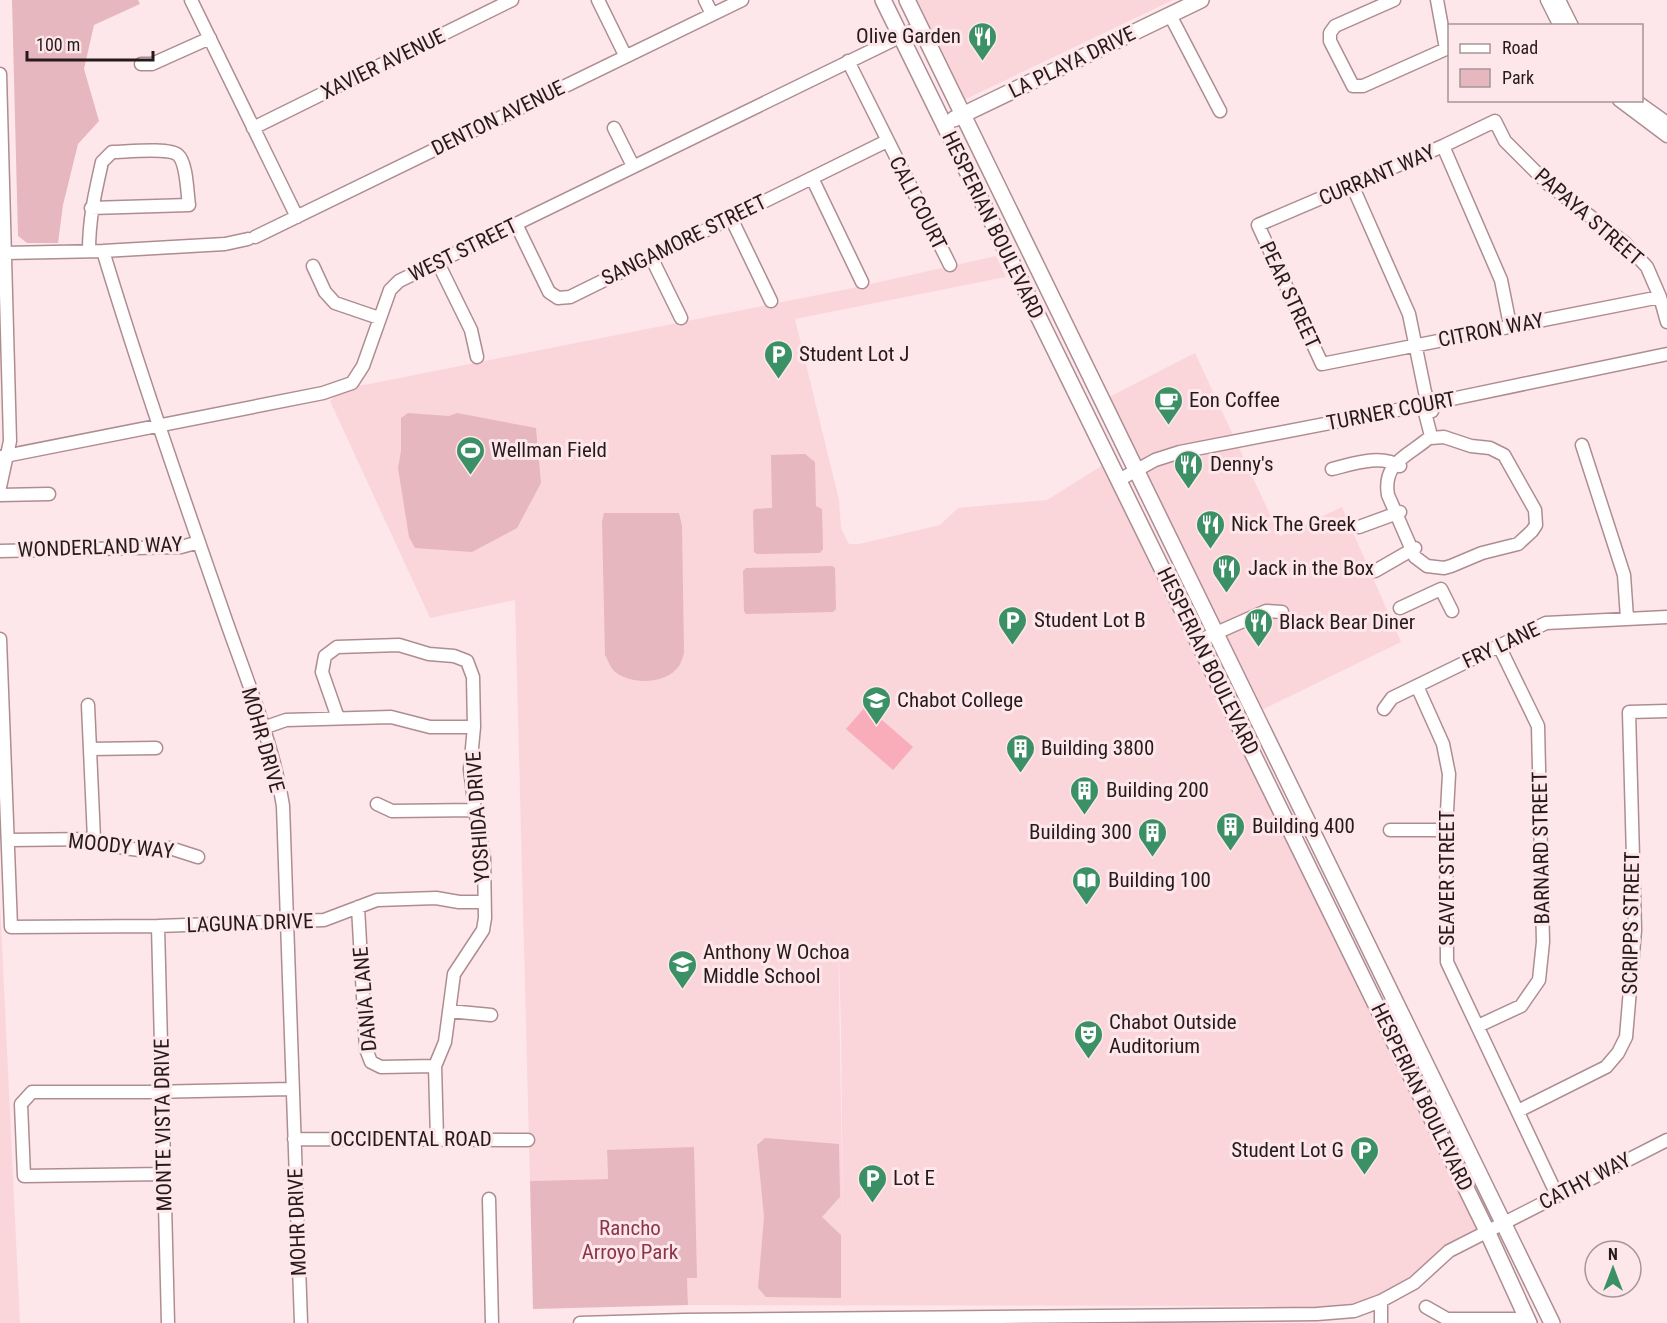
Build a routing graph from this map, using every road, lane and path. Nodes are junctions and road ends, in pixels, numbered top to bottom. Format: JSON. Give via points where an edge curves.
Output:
{"nodes":[{"id":1,"x":191,"y":0,"type":"edge"},
{"id":2,"x":513,"y":0,"type":"edge"},
{"id":3,"x":598,"y":0,"type":"edge"},
{"id":4,"x":705,"y":0,"type":"edge"},
{"id":5,"x":742,"y":0,"type":"edge"},
{"id":6,"x":884,"y":0,"type":"edge"},
{"id":7,"x":907,"y":0,"type":"edge"},
{"id":8,"x":1201,"y":0,"type":"edge"},
{"id":9,"x":1394,"y":0,"type":"edge"},
{"id":10,"x":1437,"y":0,"type":"edge"},
{"id":11,"x":1547,"y":0,"type":"edge"},
{"id":12,"x":1559,"y":0,"type":"edge"},
{"id":13,"x":712,"y":14,"type":"junction"},
{"id":14,"x":1170,"y":15,"type":"junction"},
{"id":15,"x":1559,"y":24,"type":"edge"},
{"id":16,"x":1571,"y":24,"type":"edge"},
{"id":17,"x":920,"y":27,"type":"junction"},
{"id":18,"x":901,"y":36,"type":"junction"},
{"id":19,"x":210,"y":38,"type":"junction"},
{"id":20,"x":625,"y":55,"type":"junction"},
{"id":21,"x":848,"y":61,"type":"junction"},
{"id":22,"x":141,"y":64,"type":"dead end"},
{"id":23,"x":0,"y":76,"type":"edge"},
{"id":24,"x":1622,"y":102,"type":"edge"},
{"id":25,"x":1638,"y":102,"type":"edge"},
{"id":26,"x":1220,"y":111,"type":"dead end"},
{"id":27,"x":962,"y":115,"type":"junction"},
{"id":28,"x":1495,"y":121,"type":"joint"},
{"id":29,"x":1667,"y":123,"type":"edge"},
{"id":30,"x":943,"y":124,"type":"junction"},
{"id":31,"x":253,"y":128,"type":"junction"},
{"id":32,"x":614,"y":128,"type":"dead end"},
{"id":33,"x":1667,"y":136,"type":"edge"},
{"id":34,"x":887,"y":141,"type":"junction"},
{"id":35,"x":1443,"y":146,"type":"junction"},
{"id":36,"x":633,"y":166,"type":"junction"},
{"id":37,"x":2,"y":171,"type":"edge"},
{"id":38,"x":812,"y":178,"type":"junction"},
{"id":39,"x":1353,"y":185,"type":"junction"},
{"id":40,"x":92,"y":208,"type":"junction"},
{"id":41,"x":297,"y":217,"type":"junction"},
{"id":42,"x":731,"y":218,"type":"junction"},
{"id":43,"x":516,"y":225,"type":"junction"},
{"id":44,"x":1258,"y":225,"type":"joint"},
{"id":45,"x":4,"y":246,"type":"edge"},
{"id":46,"x":89,"y":251,"type":"junction"},
{"id":47,"x":103,"y":251,"type":"junction"},
{"id":48,"x":651,"y":257,"type":"junction"},
{"id":49,"x":438,"y":263,"type":"junction"},
{"id":50,"x":950,"y":265,"type":"dead end"},
{"id":51,"x":313,"y":266,"type":"dead end"},
{"id":52,"x":862,"y":282,"type":"dead end"},
{"id":53,"x":1660,"y":297,"type":"junction"},
{"id":54,"x":771,"y":301,"type":"dead end"},
{"id":55,"x":379,"y":318,"type":"junction"},
{"id":56,"x":681,"y":318,"type":"dead end"},
{"id":57,"x":1667,"y":322,"type":"edge"},
{"id":58,"x":1510,"y":326,"type":"junction"},
{"id":59,"x":3,"y":343,"type":"edge"},
{"id":60,"x":1417,"y":344,"type":"junction"},
{"id":61,"x":1667,"y":354,"type":"edge"},
{"id":62,"x":477,"y":357,"type":"dead end"},
{"id":63,"x":1322,"y":364,"type":"joint"},
{"id":64,"x":1427,"y":405,"type":"junction"},
{"id":65,"x":160,"y":427,"type":"junction"},
{"id":66,"x":1436,"y":438,"type":"junction"},
{"id":67,"x":1582,"y":445,"type":"dead end"},
{"id":68,"x":4,"y":457,"type":"edge"},
{"id":69,"x":1398,"y":464,"type":"junction"},
{"id":70,"x":1332,"y":469,"type":"dead end"},
{"id":71,"x":1136,"y":471,"type":"junction"},
{"id":72,"x":1119,"y":480,"type":"junction"},
{"id":73,"x":0,"y":487,"type":"edge"},
{"id":74,"x":49,"y":494,"type":"dead end"},
{"id":75,"x":0,"y":495,"type":"edge"},
{"id":76,"x":1398,"y":513,"type":"junction"},
{"id":77,"x":1359,"y":527,"type":"dead end"},
{"id":78,"x":199,"y":542,"type":"junction"},
{"id":79,"x":1413,"y":549,"type":"junction"},
{"id":80,"x":0,"y":551,"type":"edge"},
{"id":81,"x":1435,"y":566,"type":"junction"},
{"id":82,"x":1375,"y":571,"type":"dead end"},
{"id":83,"x":1441,"y":589,"type":"junction"},
{"id":84,"x":1400,"y":608,"type":"dead end"},
{"id":85,"x":1452,"y":611,"type":"dead end"},
{"id":86,"x":1282,"y":612,"type":"dead end"},
{"id":87,"x":1667,"y":617,"type":"edge"},
{"id":88,"x":1627,"y":618,"type":"junction"},
{"id":89,"x":1215,"y":634,"type":"junction"},
{"id":90,"x":0,"y":639,"type":"edge"},
{"id":91,"x":1198,"y":641,"type":"junction"},
{"id":92,"x":1499,"y":646,"type":"junction"},
{"id":93,"x":1417,"y":686,"type":"junction"},
{"id":94,"x":88,"y":705,"type":"dead end"},
{"id":95,"x":1384,"y":709,"type":"dead end"},
{"id":96,"x":1667,"y":711,"type":"edge"},
{"id":97,"x":338,"y":718,"type":"junction"},
{"id":98,"x":2,"y":727,"type":"edge"},
{"id":99,"x":474,"y":727,"type":"junction"},
{"id":100,"x":262,"y":728,"type":"junction"},
{"id":101,"x":156,"y":748,"type":"dead end"},
{"id":102,"x":90,"y":749,"type":"junction"},
{"id":103,"x":377,"y":804,"type":"dead end"},
{"id":104,"x":475,"y":810,"type":"junction"},
{"id":105,"x":1390,"y":830,"type":"dead end"},
{"id":106,"x":1446,"y":830,"type":"junction"},
{"id":107,"x":94,"y":838,"type":"junction"},
{"id":108,"x":8,"y":840,"type":"junction"},
{"id":109,"x":198,"y":857,"type":"dead end"},
{"id":110,"x":484,"y":902,"type":"junction"},
{"id":111,"x":358,"y":907,"type":"junction"},
{"id":112,"x":286,"y":921,"type":"junction"},
{"id":113,"x":158,"y":926,"type":"junction"},
{"id":114,"x":449,"y":1011,"type":"junction"},
{"id":115,"x":491,"y":1015,"type":"dead end"},
{"id":116,"x":1478,"y":1026,"type":"junction"},
{"id":117,"x":435,"y":1066,"type":"junction"},
{"id":118,"x":292,"y":1089,"type":"junction"},
{"id":119,"x":162,"y":1092,"type":"junction"},
{"id":120,"x":1518,"y":1111,"type":"junction"},
{"id":121,"x":294,"y":1138,"type":"junction"},
{"id":122,"x":437,"y":1139,"type":"junction"},
{"id":123,"x":528,"y":1140,"type":"dead end"},
{"id":124,"x":1667,"y":1140,"type":"edge"},
{"id":125,"x":164,"y":1174,"type":"junction"},
{"id":126,"x":1557,"y":1195,"type":"junction"},
{"id":127,"x":489,"y":1199,"type":"dead end"},
{"id":128,"x":1503,"y":1223,"type":"junction"},
{"id":129,"x":1487,"y":1231,"type":"junction"},
{"id":130,"x":1381,"y":1301,"type":"junction"},
{"id":131,"x":1426,"y":1307,"type":"dead end"},
{"id":132,"x":1021,"y":1320,"type":"edge"},
{"id":133,"x":1528,"y":1321,"type":"edge"},
{"id":134,"x":673,"y":1322,"type":"edge"},
{"id":135,"x":168,"y":1323,"type":"edge"},
{"id":136,"x":301,"y":1323,"type":"edge"},
{"id":137,"x":492,"y":1323,"type":"edge"},
{"id":138,"x":580,"y":1323,"type":"edge"},
{"id":139,"x":1381,"y":1323,"type":"edge"},
{"id":140,"x":1552,"y":1323,"type":"edge"}],
"edges":[{"from":1,"to":19,"type":"street"},
{"from":2,"to":31,"type":"street","name":"XAVIER AVENUE"},
{"from":3,"to":20,"type":"street"},
{"from":4,"to":13,"type":"street"},
{"from":5,"to":13,"type":"street","name":"DENTON AVENUE"},
{"from":6,"to":18,"type":"main road","name":"HESPERIAN BOULEVARD"},
{"from":7,"to":17,"type":"main road","name":"HESPERIAN BOULEVARD"},
{"from":8,"to":14,"type":"main road","name":"LA PLAYA DRIVE"},
{"from":9,"to":10,"type":"street","via":[[1335,26],[1330,33],[1330,41],[1353,86],[1363,86],[1446,49]]},
{"from":11,"to":15,"type":"street"},
{"from":12,"to":16,"type":"street"},
{"from":13,"to":20,"type":"street","name":"DENTON AVENUE"},
{"from":14,"to":26,"type":"street"},
{"from":14,"to":27,"type":"main road","name":"LA PLAYA DRIVE"},
{"from":17,"to":18,"type":"street","name":"WEST STREET"},
{"from":17,"to":27,"type":"main road","name":"HESPERIAN BOULEVARD"},
{"from":18,"to":21,"type":"street","name":"WEST STREET"},
{"from":18,"to":30,"type":"main road","name":"HESPERIAN BOULEVARD"},
{"from":19,"to":22,"type":"street","via":[[152,64]]},
{"from":19,"to":31,"type":"street"},
{"from":20,"to":41,"type":"street","name":"DENTON AVENUE"},
{"from":21,"to":34,"type":"street","name":"CALI COURT"},
{"from":21,"to":36,"type":"street","name":"WEST STREET"},
{"from":23,"to":37,"type":"street"},
{"from":24,"to":33,"type":"street"},
{"from":25,"to":29,"type":"street"},
{"from":27,"to":30,"type":"main road","name":"LA PLAYA DRIVE"},
{"from":27,"to":71,"type":"main road","name":"HESPERIAN BOULEVARD"},
{"from":28,"to":35,"type":"street","name":"CURRANT WAY"},
{"from":28,"to":53,"type":"street","name":"PAPAYA STREET","via":[[1505,141],[1548,184],[1625,243],[1647,267]]},
{"from":30,"to":72,"type":"main road","name":"HESPERIAN BOULEVARD"},
{"from":31,"to":41,"type":"street"},
{"from":32,"to":36,"type":"street"},
{"from":34,"to":38,"type":"street","name":"SANGAMORE STREET"},
{"from":34,"to":50,"type":"street","name":"CALI COURT"},
{"from":35,"to":39,"type":"street","name":"CURRANT WAY"},
{"from":35,"to":58,"type":"street","via":[[1501,280]]},
{"from":36,"to":43,"type":"street","name":"WEST STREET"},
{"from":37,"to":45,"type":"street"},
{"from":38,"to":42,"type":"street","name":"SANGAMORE STREET"},
{"from":38,"to":52,"type":"street"},
{"from":39,"to":44,"type":"street","name":"CURRANT WAY"},
{"from":39,"to":60,"type":"street","via":[[1409,314]]},
{"from":40,"to":40,"type":"street","via":[[102,162],[112,152],[178,154],[189,205]]},
{"from":40,"to":46,"type":"street"},
{"from":41,"to":47,"type":"street","name":"DENTON AVENUE","via":[[251,238],[225,244]]},
{"from":42,"to":48,"type":"street","name":"SANGAMORE STREET"},
{"from":42,"to":54,"type":"street"},
{"from":43,"to":48,"type":"street","name":"SANGAMORE STREET","via":[[549,292],[558,298],[570,297]]},
{"from":43,"to":49,"type":"street","name":"WEST STREET"},
{"from":44,"to":63,"type":"street","name":"PEAR STREET"},
{"from":45,"to":46,"type":"street","name":"DENTON AVENUE"},
{"from":45,"to":59,"type":"street"},
{"from":46,"to":47,"type":"street","name":"DENTON AVENUE"},
{"from":47,"to":65,"type":"street","name":"MOHR DRIVE"},
{"from":48,"to":56,"type":"street"},
{"from":49,"to":55,"type":"street","name":"WEST STREET","via":[[399,281],[390,290]]},
{"from":49,"to":62,"type":"street","via":[[471,330]]},
{"from":51,"to":55,"type":"street","via":[[335,303]]},
{"from":53,"to":57,"type":"street","name":"PAPAYA STREET"},
{"from":53,"to":58,"type":"street","name":"CITRON WAY"},
{"from":55,"to":65,"type":"street","name":"WEST STREET","via":[[363,366],[352,383],[323,393]]},
{"from":58,"to":60,"type":"street","name":"CITRON WAY"},
{"from":59,"to":68,"type":"street","via":[[10,432]]},
{"from":60,"to":63,"type":"street","name":"CITRON WAY"},
{"from":60,"to":64,"type":"street"},
{"from":61,"to":64,"type":"street","name":"TURNER COURT"},
{"from":64,"to":66,"type":"street"},
{"from":64,"to":71,"type":"street","name":"TURNER COURT","via":[[1180,452]]},
{"from":65,"to":68,"type":"street","name":"WEST STREET"},
{"from":65,"to":78,"type":"street","name":"MOHR DRIVE"},
{"from":66,"to":69,"type":"street","via":[[1413,449]]},
{"from":66,"to":81,"type":"street","via":[[1501,459],[1532,521],[1525,532],[1511,541]]},
{"from":67,"to":88,"type":"street","via":[[1624,575]]},
{"from":68,"to":73,"type":"street"},
{"from":69,"to":70,"type":"street","via":[[1386,460]]},
{"from":69,"to":76,"type":"street","via":[[1391,477]]},
{"from":71,"to":72,"type":"street","name":"TURNER COURT"},
{"from":71,"to":89,"type":"main road","name":"HESPERIAN BOULEVARD"},
{"from":72,"to":91,"type":"main road","name":"HESPERIAN BOULEVARD"},
{"from":74,"to":75,"type":"street"},
{"from":76,"to":77,"type":"street"},
{"from":76,"to":79,"type":"street"},
{"from":78,"to":80,"type":"street","name":"WONDERLAND WAY","via":[[141,549]]},
{"from":78,"to":100,"type":"street","name":"MOHR DRIVE"},
{"from":79,"to":81,"type":"street"},
{"from":79,"to":82,"type":"street"},
{"from":81,"to":83,"type":"street","via":[[1434,576]]},
{"from":83,"to":84,"type":"street"},
{"from":83,"to":85,"type":"street"},
{"from":86,"to":89,"type":"street","via":[[1266,610]]},
{"from":87,"to":88,"type":"street","name":"FRY LANE"},
{"from":88,"to":92,"type":"street","name":"FRY LANE","via":[[1546,624]]},
{"from":89,"to":91,"type":"street"},
{"from":89,"to":128,"type":"main road","name":"HESPERIAN BOULEVARD"},
{"from":90,"to":98,"type":"street"},
{"from":91,"to":129,"type":"main road","name":"HESPERIAN BOULEVARD"},
{"from":92,"to":93,"type":"street","name":"FRY LANE"},
{"from":92,"to":116,"type":"street","name":"BARNARD STREET","via":[[1538,726],[1543,942],[1539,980],[1521,1006]]},
{"from":93,"to":95,"type":"street","name":"FRY LANE","via":[[1392,698]]},
{"from":93,"to":106,"type":"street","name":"SEAVER STREET","via":[[1443,744],[1449,774]]},
{"from":94,"to":102,"type":"street"},
{"from":96,"to":120,"type":"street","name":"SCRIPPS STREET","via":[[1629,712],[1635,930],[1626,1037],[1606,1067]]},
{"from":97,"to":99,"type":"street","via":[[391,717],[430,727]]},
{"from":97,"to":99,"type":"street","name":"YOSHIDA DRIVE","via":[[322,672],[325,656],[337,647],[399,645],[467,661],[473,676]]},
{"from":97,"to":100,"type":"street","via":[[286,720]]},
{"from":98,"to":108,"type":"street"},
{"from":99,"to":104,"type":"street","name":"YOSHIDA DRIVE","via":[[470,769]]},
{"from":100,"to":112,"type":"street","name":"MOHR DRIVE","via":[[282,806]]},
{"from":101,"to":102,"type":"street"},
{"from":102,"to":107,"type":"street"},
{"from":103,"to":104,"type":"street","via":[[392,812]]},
{"from":104,"to":110,"type":"street","name":"YOSHIDA DRIVE","via":[[483,858]]},
{"from":105,"to":106,"type":"street"},
{"from":106,"to":116,"type":"street","name":"SEAVER STREET","via":[[1447,962]]},
{"from":107,"to":108,"type":"street","name":"MOODY WAY"},
{"from":107,"to":109,"type":"street","name":"MOODY WAY","via":[[124,848],[170,849]]},
{"from":108,"to":113,"type":"street","name":"LAGUNA DRIVE","via":[[11,927]]},
{"from":110,"to":111,"type":"street","name":"LAGUNA DRIVE","via":[[436,898],[377,900]]},
{"from":110,"to":114,"type":"street","name":"YOSHIDA DRIVE","via":[[483,930],[454,974]]},
{"from":111,"to":112,"type":"street","name":"LAGUNA DRIVE","via":[[324,920]]},
{"from":111,"to":117,"type":"street","name":"DANIA LANE","via":[[366,1049],[371,1062],[381,1067]]},
{"from":112,"to":113,"type":"street","name":"LAGUNA DRIVE"},
{"from":112,"to":118,"type":"street","name":"MOHR DRIVE"},
{"from":113,"to":119,"type":"street","name":"MONTE VISTA DRIVE"},
{"from":114,"to":115,"type":"street"},
{"from":114,"to":117,"type":"street","name":"YOSHIDA DRIVE","via":[[445,1042]]},
{"from":116,"to":120,"type":"street","name":"SEAVER STREET"},
{"from":117,"to":122,"type":"street","name":"YOSHIDA DRIVE"},
{"from":118,"to":119,"type":"street"},
{"from":118,"to":121,"type":"street","name":"MOHR DRIVE"},
{"from":119,"to":125,"type":"street","name":"MONTE VISTA DRIVE"},
{"from":119,"to":125,"type":"street","via":[[32,1092],[21,1104],[24,1176]]},
{"from":120,"to":126,"type":"street","name":"SEAVER STREET"},
{"from":121,"to":122,"type":"street","name":"OCCIDENTAL ROAD"},
{"from":121,"to":136,"type":"street","name":"MOHR DRIVE"},
{"from":122,"to":123,"type":"street","name":"OCCIDENTAL ROAD"},
{"from":124,"to":126,"type":"street","name":"CATHY WAY"},
{"from":125,"to":135,"type":"street","name":"MONTE VISTA DRIVE"},
{"from":126,"to":128,"type":"street","name":"CATHY WAY"},
{"from":127,"to":137,"type":"street"},
{"from":128,"to":129,"type":"street","name":"CATHY WAY"},
{"from":128,"to":140,"type":"main road","name":"HESPERIAN BOULEVARD"},
{"from":129,"to":130,"type":"street","name":"CATHY WAY","via":[[1449,1251],[1414,1283]]},
{"from":129,"to":133,"type":"main road","name":"HESPERIAN BOULEVARD"},
{"from":130,"to":132,"type":"street","name":"CATHY WAY","via":[[1354,1311],[1317,1314]]},
{"from":130,"to":139,"type":"street"},
{"from":131,"to":133,"type":"street","via":[[1447,1319]]},
{"from":132,"to":134,"type":"street","name":"CATHY WAY"},
{"from":134,"to":138,"type":"street","name":"CATHY WAY"}]}
